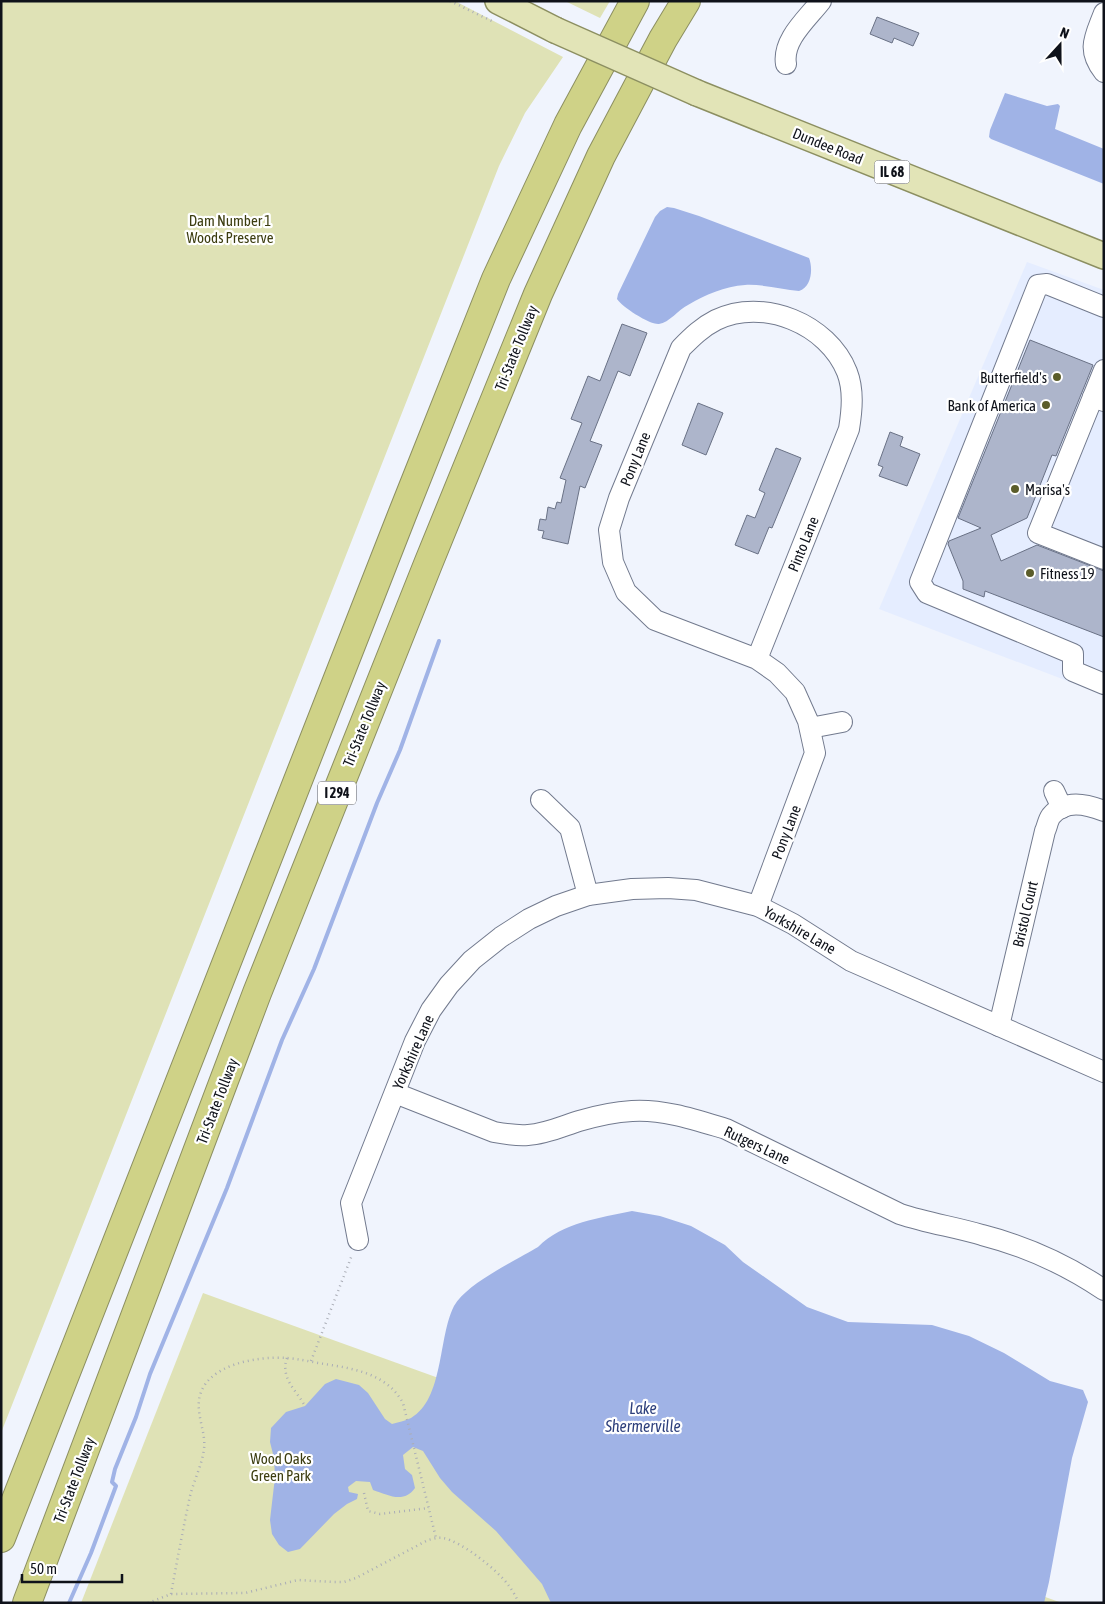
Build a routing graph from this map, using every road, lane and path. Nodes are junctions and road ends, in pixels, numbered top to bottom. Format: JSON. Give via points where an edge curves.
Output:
{"nodes":[{"id":1,"x":498,"y":1,"type":"edge"},
{"id":2,"x":635,"y":1,"type":"edge"},
{"id":3,"x":686,"y":1,"type":"edge"},
{"id":4,"x":821,"y":1,"type":"edge"},
{"id":5,"x":1104,"y":13,"type":"edge"},
{"id":6,"x":786,"y":64,"type":"dead end"},
{"id":7,"x":1100,"y":67,"type":"edge"},
{"id":8,"x":1104,"y":256,"type":"edge"},
{"id":9,"x":1104,"y":307,"type":"edge"},
{"id":10,"x":1104,"y":370,"type":"edge"},
{"id":11,"x":1099,"y":399,"type":"edge"},
{"id":12,"x":849,"y":429,"type":"joint"},
{"id":13,"x":1104,"y":559,"type":"edge"},
{"id":14,"x":757,"y":659,"type":"junction"},
{"id":15,"x":1104,"y":684,"type":"edge"},
{"id":16,"x":842,"y":722,"type":"dead end"},
{"id":17,"x":810,"y":728,"type":"junction"},
{"id":18,"x":541,"y":800,"type":"dead end"},
{"id":19,"x":1104,"y":811,"type":"edge"},
{"id":20,"x":588,"y":895,"type":"junction"},
{"id":21,"x":758,"y":906,"type":"junction"},
{"id":22,"x":999,"y":1026,"type":"junction"},
{"id":23,"x":1104,"y":1072,"type":"edge"},
{"id":24,"x":395,"y":1093,"type":"junction"},
{"id":25,"x":358,"y":1240,"type":"joint"},
{"id":26,"x":1104,"y":1290,"type":"edge"},
{"id":27,"x":287,"y":1358,"type":"junction"},
{"id":28,"x":311,"y":1361,"type":"junction"},
{"id":29,"x":305,"y":1406,"type":"dead end"},
{"id":30,"x":364,"y":1493,"type":"dead end"},
{"id":31,"x":428,"y":1508,"type":"junction"},
{"id":32,"x":1,"y":1538,"type":"edge"},
{"id":33,"x":436,"y":1538,"type":"junction"},
{"id":34,"x":170,"y":1594,"type":"junction"},
{"id":35,"x":27,"y":1603,"type":"edge"},
{"id":36,"x":148,"y":1603,"type":"edge"},
{"id":37,"x":519,"y":1603,"type":"edge"}],
"edges":[{"from":1,"to":8,"type":"main road","name":"Dundee Road","number":"IL 68","bridge":true,"via":[[697,94]]},
{"from":2,"to":32,"type":"highway","number":"I 294","via":[[568,124],[496,279]]},
{"from":3,"to":35,"type":"highway","name":"Tri-State Tollway","number":"I 294","via":[[601,156],[538,294],[257,993]]},
{"from":4,"to":6,"type":"street","via":[[791,38]]},
{"from":5,"to":7,"type":"street","via":[[1093,42]]},
{"from":9,"to":15,"type":"street","via":[[1047,284],[1038,285],[920,582],[927,593],[1073,654],[1073,671]]},
{"from":10,"to":11,"type":"street"},
{"from":11,"to":13,"type":"street","via":[[1038,533]]},
{"from":12,"to":14,"type":"street","name":"Pinto Lane"},
{"from":12,"to":14,"type":"street","name":"Pony Lane","via":[[853,400],[847,372],[830,344],[805,325],[774,312],[745,312],[718,319],[697,332],[681,348],[636,455],[609,530],[613,562],[626,592],[655,620]]},
{"from":14,"to":17,"type":"street","name":"Pony Lane","via":[[777,673],[795,692]]},
{"from":16,"to":17,"type":"street"},
{"from":17,"to":21,"type":"street","name":"Pony Lane","via":[[815,753]]},
{"from":18,"to":20,"type":"street","via":[[570,828]]},
{"from":19,"to":22,"type":"street","name":"Bristol Court","via":[[1058,800],[1050,816]]},
{"from":20,"to":21,"type":"street","name":"Yorkshire Lane","via":[[668,888],[696,890]]},
{"from":20,"to":24,"type":"street","name":"Yorkshire Lane","via":[[529,919],[472,960],[431,1010]]},
{"from":21,"to":22,"type":"street","name":"Yorkshire Lane","via":[[851,960]]},
{"from":22,"to":23,"type":"street","name":"Yorkshire Lane"},
{"from":24,"to":25,"type":"street","name":"Yorkshire Lane","via":[[351,1202]]},
{"from":24,"to":26,"type":"street","name":"Rutgers Lane","via":[[494,1132],[510,1135],[547,1132],[581,1120],[633,1111],[657,1112],[703,1122],[726,1129],[900,1214],[1014,1244],[1056,1262]]},
{"from":25,"to":28,"type":"path"},
{"from":27,"to":28,"type":"path"},
{"from":27,"to":29,"type":"path","via":[[286,1376]]},
{"from":27,"to":34,"type":"path","via":[[238,1364],[218,1372],[202,1388],[199,1411],[205,1447],[190,1496]]},
{"from":28,"to":31,"type":"path","via":[[365,1372],[398,1394]]},
{"from":30,"to":31,"type":"path","via":[[368,1511],[380,1514]]},
{"from":31,"to":33,"type":"path"},
{"from":33,"to":34,"type":"path","via":[[344,1582],[298,1580],[245,1593]]},
{"from":33,"to":37,"type":"path","via":[[452,1540],[496,1571]]},
{"from":34,"to":36,"type":"path"}]}
